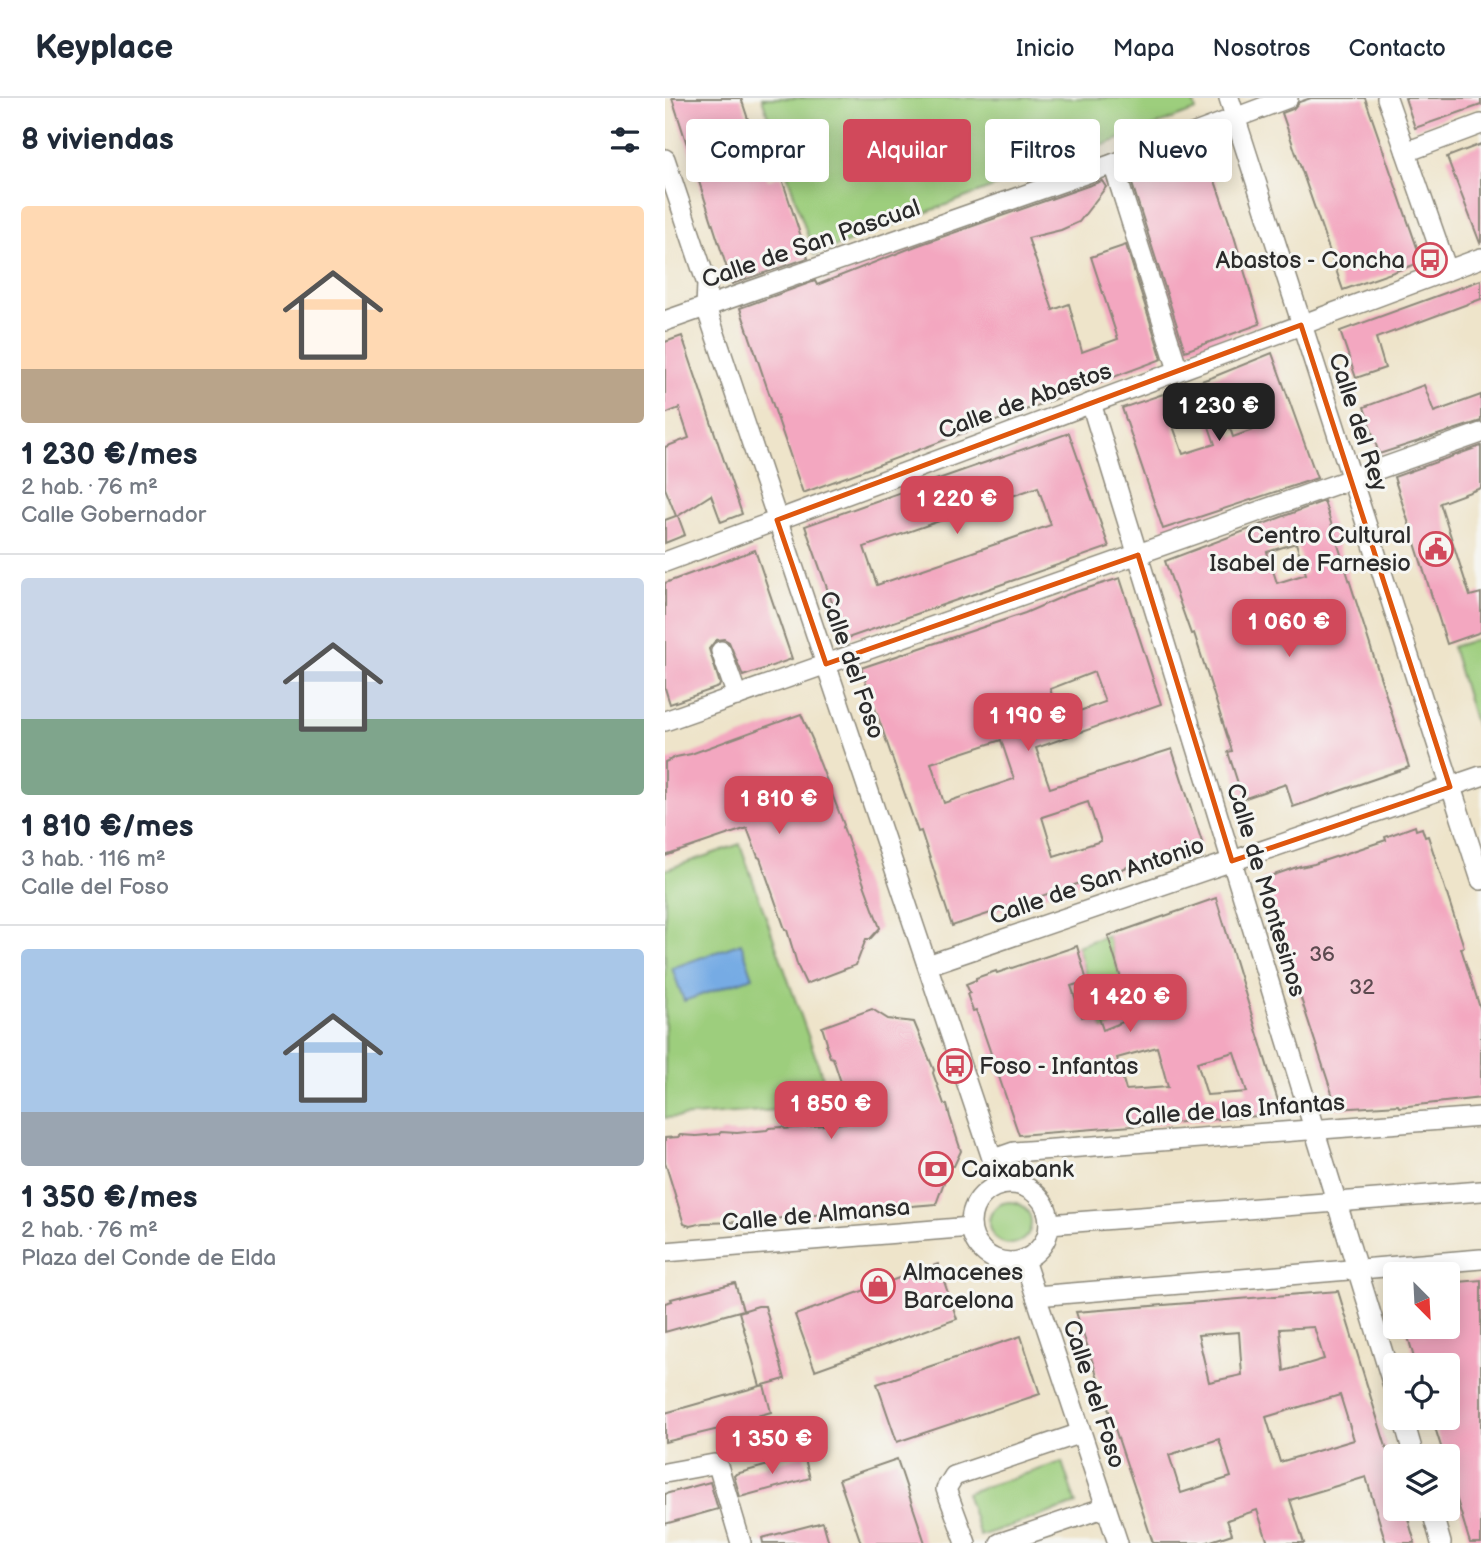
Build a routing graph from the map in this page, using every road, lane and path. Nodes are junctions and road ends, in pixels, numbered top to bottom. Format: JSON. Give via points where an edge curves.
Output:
{"nodes":[{"id":1,"x":1229,"y":98,"type":"edge"},
{"id":2,"x":1289,"y":98,"type":"edge"},
{"id":3,"x":1387,"y":98,"type":"edge"},
{"id":4,"x":1235,"y":118,"type":"junction"},
{"id":5,"x":1481,"y":124,"type":"edge"},
{"id":6,"x":1406,"y":152,"type":"junction"},
{"id":7,"x":665,"y":159,"type":"edge"},
{"id":8,"x":1113,"y":163,"type":"junction"},
{"id":9,"x":1481,"y":258,"type":"edge"},
{"id":10,"x":1447,"y":271,"type":"junction"},
{"id":11,"x":706,"y":307,"type":"junction"},
{"id":12,"x":670,"y":314,"type":"edge"},
{"id":13,"x":1301,"y":324,"type":"junction"},
{"id":14,"x":1178,"y":370,"type":"junction"},
{"id":15,"x":1091,"y":403,"type":"junction"},
{"id":16,"x":1481,"y":433,"type":"edge"},
{"id":17,"x":1352,"y":480,"type":"junction"},
{"id":18,"x":777,"y":520,"type":"junction"},
{"id":19,"x":1138,"y":555,"type":"junction"},
{"id":20,"x":665,"y":562,"type":"edge"},
{"id":21,"x":721,"y":651,"type":"dead end"},
{"id":22,"x":826,"y":664,"type":"junction"},
{"id":23,"x":737,"y":695,"type":"junction"},
{"id":24,"x":665,"y":721,"type":"edge"},
{"id":25,"x":1481,"y":776,"type":"edge"},
{"id":26,"x":1450,"y":787,"type":"junction"},
{"id":27,"x":1232,"y":861,"type":"junction"},
{"id":28,"x":1481,"y":880,"type":"edge"},
{"id":29,"x":927,"y":965,"type":"junction"},
{"id":30,"x":1481,"y":1117,"type":"edge"},
{"id":31,"x":1314,"y":1129,"type":"junction"},
{"id":32,"x":994,"y":1159,"type":"junction"},
{"id":33,"x":1001,"y":1185,"type":"junction"},
{"id":34,"x":1481,"y":1191,"type":"edge"},
{"id":35,"x":1337,"y":1203,"type":"junction"},
{"id":36,"x":1049,"y":1224,"type":"junction"},
{"id":37,"x":971,"y":1227,"type":"junction"},
{"id":38,"x":665,"y":1252,"type":"edge"},
{"id":39,"x":1481,"y":1259,"type":"edge"},
{"id":40,"x":1024,"y":1260,"type":"junction"},
{"id":41,"x":1357,"y":1268,"type":"junction"},
{"id":42,"x":1036,"y":1296,"type":"junction"},
{"id":43,"x":1383,"y":1353,"type":"edge"},
{"id":44,"x":1081,"y":1433,"type":"junction"},
{"id":45,"x":665,"y":1473,"type":"edge"},
{"id":46,"x":1106,"y":1507,"type":"junction"},
{"id":47,"x":1435,"y":1521,"type":"edge"},
{"id":48,"x":741,"y":1543,"type":"edge"},
{"id":49,"x":966,"y":1543,"type":"edge"},
{"id":50,"x":1000,"y":1543,"type":"edge"},
{"id":51,"x":1118,"y":1543,"type":"edge"},
{"id":52,"x":1441,"y":1543,"type":"edge"}],
"edges":[{"from":1,"to":4,"type":"street","name":"Calle del Rey"},
{"from":2,"to":4,"type":"street","name":"Calle de San Pascual"},
{"from":3,"to":6,"type":"street"},
{"from":4,"to":8,"type":"street","name":"Calle de San Pascual"},
{"from":4,"to":13,"type":"street","name":"Calle del Rey"},
{"from":5,"to":6,"type":"street"},
{"from":6,"to":10,"type":"street"},
{"from":7,"to":11,"type":"street","name":"Calle del Foso","via":[[707,284]]},
{"from":8,"to":11,"type":"street","name":"Calle de San Pascual"},
{"from":8,"to":14,"type":"street"},
{"from":9,"to":10,"type":"street","name":"Calle de Abastos"},
{"from":10,"to":13,"type":"street","name":"Calle de Abastos"},
{"from":11,"to":12,"type":"street","name":"Calle de San Pascual"},
{"from":11,"to":18,"type":"street","name":"Calle del Foso"},
{"from":13,"to":14,"type":"street","name":"Calle de Abastos"},
{"from":13,"to":17,"type":"street","name":"Calle del Rey"},
{"from":14,"to":15,"type":"street","name":"Calle de Abastos"},
{"from":15,"to":18,"type":"street","name":"Calle de Abastos"},
{"from":15,"to":19,"type":"street","name":"Calle de Montesinos"},
{"from":16,"to":17,"type":"street"},
{"from":17,"to":19,"type":"street"},
{"from":17,"to":26,"type":"street","name":"Calle del Rey"},
{"from":18,"to":20,"type":"street","name":"Calle de Abastos"},
{"from":18,"to":22,"type":"street","name":"Calle del Foso"},
{"from":19,"to":22,"type":"street"},
{"from":19,"to":27,"type":"street","name":"Calle de Montesinos"},
{"from":21,"to":23,"type":"street"},
{"from":22,"to":23,"type":"street"},
{"from":22,"to":29,"type":"street","name":"Calle del Foso"},
{"from":23,"to":24,"type":"street"},
{"from":25,"to":26,"type":"street","name":"Calle de San Antonio"},
{"from":26,"to":27,"type":"street","name":"Calle de San Antonio"},
{"from":26,"to":28,"type":"street","name":"Calle del Rey"},
{"from":27,"to":29,"type":"street","name":"Calle de San Antonio"},
{"from":27,"to":31,"type":"street","name":"Calle de Montesinos"},
{"from":29,"to":32,"type":"street","name":"Calle del Foso"},
{"from":30,"to":31,"type":"street","name":"Calle de las Infantas"},
{"from":31,"to":32,"type":"street","name":"Calle de las Infantas","via":[[1014,1152]]},
{"from":31,"to":35,"type":"street","name":"Calle de Montesinos"},
{"from":32,"to":33,"type":"street","name":"Calle del Foso"},
{"from":33,"to":36,"type":"street","via":[[1015,1184],[1038,1195]]},
{"from":33,"to":37,"type":"street","via":[[975,1205]]},
{"from":34,"to":35,"type":"street"},
{"from":35,"to":36,"type":"street"},
{"from":35,"to":41,"type":"street","name":"Calle de Montesinos"},
{"from":36,"to":40,"type":"street","via":[[1041,1247]]},
{"from":37,"to":38,"type":"street","name":"Calle de Almansa"},
{"from":37,"to":40,"type":"street","via":[[980,1249],[989,1256],[1000,1261]]},
{"from":39,"to":41,"type":"street"},
{"from":40,"to":42,"type":"street","name":"Calle del Foso"},
{"from":41,"to":42,"type":"street"},
{"from":41,"to":43,"type":"street","name":"Calle de Montesinos"},
{"from":42,"to":44,"type":"street","name":"Calle del Foso"},
{"from":44,"to":46,"type":"street","name":"Calle del Foso"},
{"from":44,"to":49,"type":"street","via":[[954,1476],[946,1489]]},
{"from":45,"to":48,"type":"street","via":[[714,1464]]},
{"from":46,"to":50,"type":"street"},
{"from":46,"to":51,"type":"street","name":"Calle del Foso"},
{"from":47,"to":52,"type":"street"}]}
